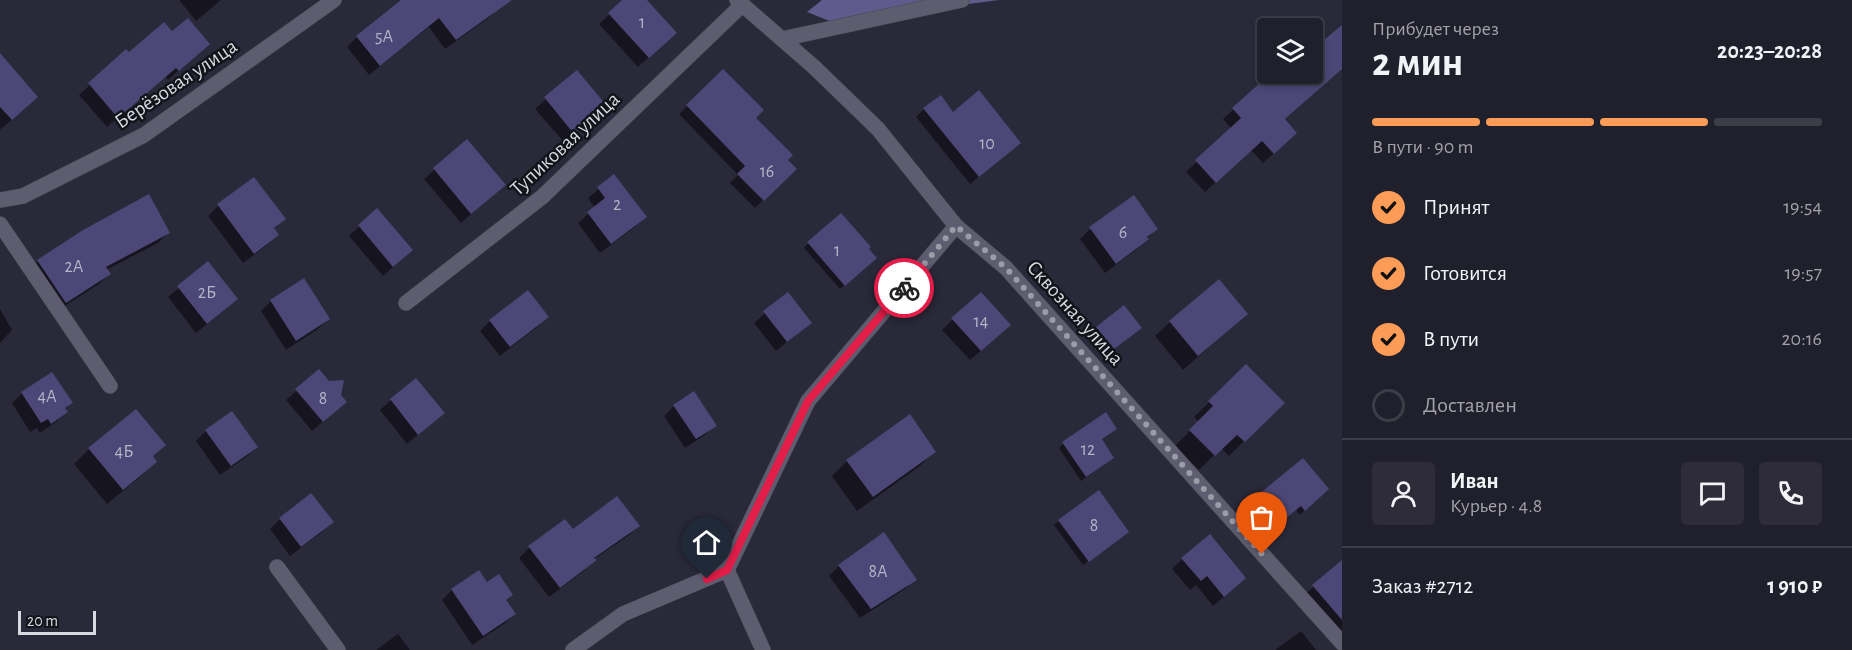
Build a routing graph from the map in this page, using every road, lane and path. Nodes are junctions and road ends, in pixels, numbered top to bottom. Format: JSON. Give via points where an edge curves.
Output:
{"nodes":[{"id":1,"x":334,"y":0,"type":"edge"},
{"id":2,"x":962,"y":0,"type":"edge"},
{"id":3,"x":740,"y":2,"type":"edge"},
{"id":4,"x":782,"y":39,"type":"junction"},
{"id":5,"x":0,"y":200,"type":"edge"},
{"id":6,"x":0,"y":224,"type":"edge"},
{"id":7,"x":956,"y":226,"type":"junction"},
{"id":8,"x":406,"y":303,"type":"dead end"},
{"id":9,"x":110,"y":386,"type":"dead end"},
{"id":10,"x":277,"y":567,"type":"dead end"},
{"id":11,"x":727,"y":570,"type":"junction"},
{"id":12,"x":1342,"y":643,"type":"edge"},
{"id":13,"x":338,"y":650,"type":"edge"},
{"id":14,"x":573,"y":650,"type":"edge"},
{"id":15,"x":763,"y":650,"type":"edge"}],
"edges":[{"from":1,"to":5,"type":"street","name":"Берёзовая улица","via":[[144,135],[23,196]]},
{"from":2,"to":4,"type":"street"},
{"from":3,"to":4,"type":"street","name":"Сквозная улица"},
{"from":3,"to":8,"type":"street","name":"Тупиковая улица","via":[[542,197]]},
{"from":4,"to":7,"type":"street","name":"Сквозная улица","via":[[878,129]]},
{"from":6,"to":9,"type":"street"},
{"from":7,"to":11,"type":"street","via":[[808,401]]},
{"from":7,"to":12,"type":"street","name":"Сквозная улица","via":[[1006,268]]},
{"from":10,"to":13,"type":"street"},
{"from":11,"to":14,"type":"street","via":[[623,614]]},
{"from":11,"to":15,"type":"street"}]}
